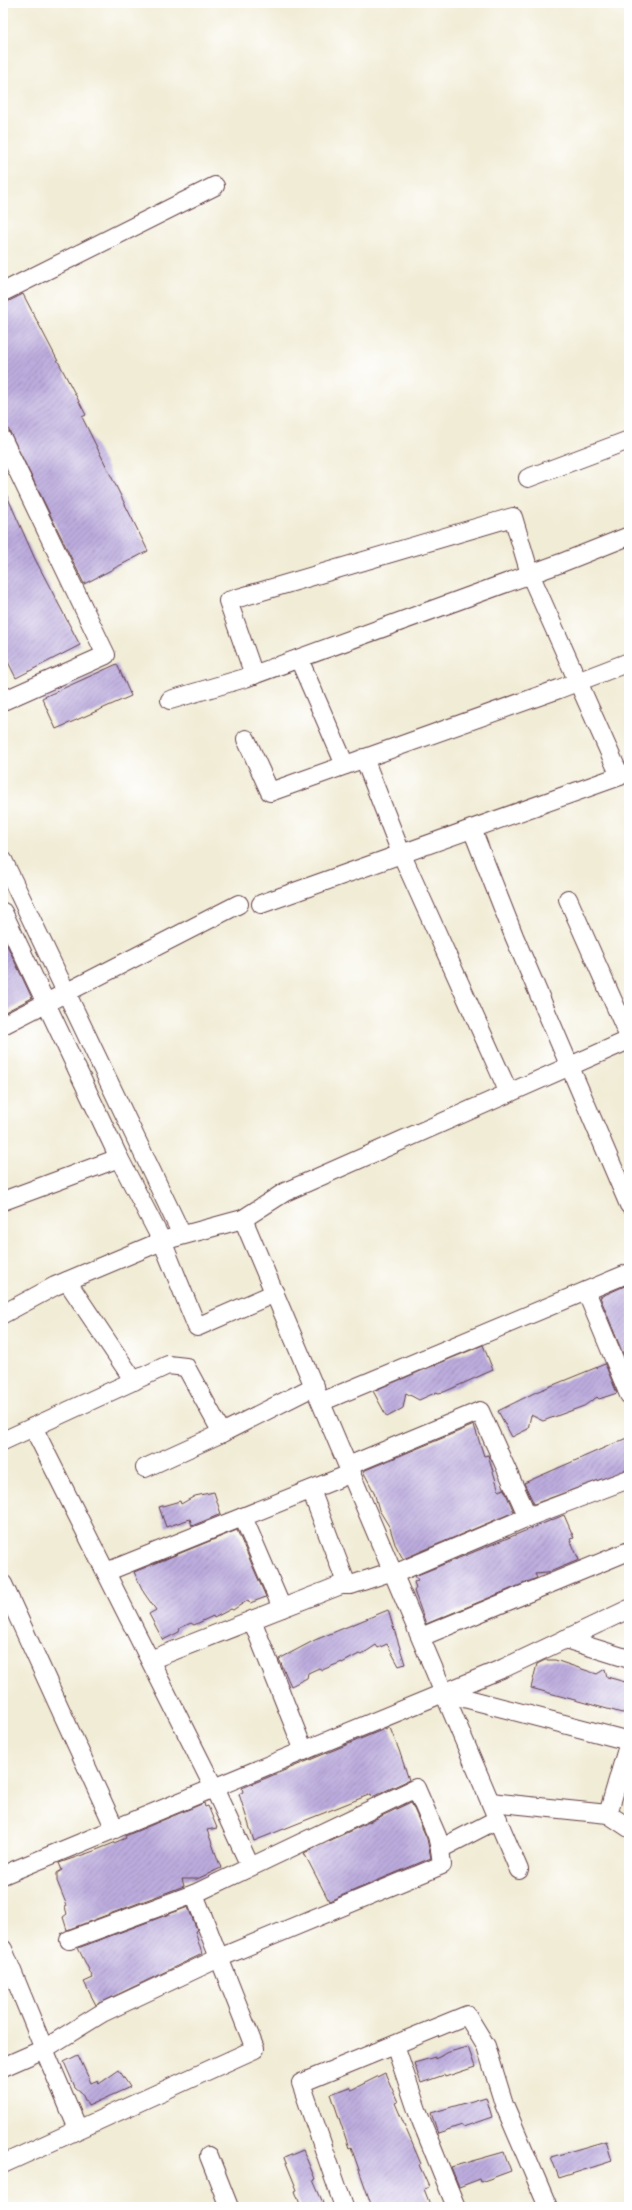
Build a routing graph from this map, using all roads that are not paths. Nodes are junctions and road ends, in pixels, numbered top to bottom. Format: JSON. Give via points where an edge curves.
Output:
{"nodes":[{"id":1,"x":215,"y":186,"type":"dead end"},
{"id":2,"x":3,"y":292,"type":"edge"},
{"id":3,"x":3,"y":440,"type":"edge"},
{"id":4,"x":629,"y":440,"type":"edge"},
{"id":5,"x":528,"y":478,"type":"dead end"},
{"id":6,"x":629,"y":536,"type":"edge"},
{"id":7,"x":530,"y":574,"type":"junction"},
{"id":8,"x":299,"y":658,"type":"junction"},
{"id":9,"x":629,"y":662,"type":"edge"},
{"id":10,"x":254,"y":675,"type":"junction"},
{"id":11,"x":577,"y":682,"type":"junction"},
{"id":12,"x":170,"y":700,"type":"dead end"},
{"id":13,"x":3,"y":701,"type":"edge"},
{"id":14,"x":246,"y":739,"type":"dead end"},
{"id":15,"x":364,"y":758,"type":"junction"},
{"id":16,"x":345,"y":765,"type":"junction"},
{"id":17,"x":625,"y":775,"type":"edge"},
{"id":18,"x":472,"y":829,"type":"junction"},
{"id":19,"x":401,"y":853,"type":"junction"},
{"id":20,"x":3,"y":860,"type":"edge"},
{"id":21,"x":568,"y":899,"type":"dead end"},
{"id":22,"x":239,"y":904,"type":"dead end"},
{"id":23,"x":261,"y":904,"type":"dead end"},
{"id":24,"x":3,"y":912,"type":"edge"},
{"id":25,"x":67,"y":993,"type":"junction"},
{"id":26,"x":48,"y":1003,"type":"junction"},
{"id":27,"x":3,"y":1026,"type":"edge"},
{"id":28,"x":629,"y":1038,"type":"edge"},
{"id":29,"x":571,"y":1066,"type":"junction"},
{"id":30,"x":509,"y":1093,"type":"junction"},
{"id":31,"x":119,"y":1158,"type":"junction"},
{"id":32,"x":3,"y":1201,"type":"edge"},
{"id":33,"x":629,"y":1205,"type":"edge"},
{"id":34,"x":243,"y":1219,"type":"junction"},
{"id":35,"x":182,"y":1235,"type":"junction"},
{"id":36,"x":162,"y":1241,"type":"junction"},
{"id":37,"x":629,"y":1273,"type":"edge"},
{"id":38,"x":67,"y":1281,"type":"junction"},
{"id":39,"x":586,"y":1291,"type":"junction"},
{"id":40,"x":275,"y":1293,"type":"junction"},
{"id":41,"x":3,"y":1314,"type":"edge"},
{"id":42,"x":134,"y":1380,"type":"junction"},
{"id":43,"x":318,"y":1394,"type":"junction"},
{"id":44,"x":629,"y":1395,"type":"edge"},
{"id":45,"x":33,"y":1427,"type":"junction"},
{"id":46,"x":222,"y":1433,"type":"junction"},
{"id":47,"x":3,"y":1441,"type":"edge"},
{"id":48,"x":145,"y":1468,"type":"dead end"},
{"id":49,"x":350,"y":1470,"type":"junction"},
{"id":50,"x":629,"y":1479,"type":"edge"},
{"id":51,"x":312,"y":1490,"type":"junction"},
{"id":52,"x":243,"y":1517,"type":"junction"},
{"id":53,"x":528,"y":1517,"type":"junction"},
{"id":54,"x":629,"y":1551,"type":"edge"},
{"id":55,"x":106,"y":1572,"type":"junction"},
{"id":56,"x":394,"y":1573,"type":"junction"},
{"id":57,"x":3,"y":1584,"type":"edge"},
{"id":58,"x":347,"y":1585,"type":"junction"},
{"id":59,"x":282,"y":1608,"type":"junction"},
{"id":60,"x":629,"y":1609,"type":"edge"},
{"id":61,"x":252,"y":1620,"type":"junction"},
{"id":62,"x":421,"y":1638,"type":"junction"},
{"id":63,"x":565,"y":1639,"type":"junction"},
{"id":64,"x":629,"y":1659,"type":"edge"},
{"id":65,"x":150,"y":1660,"type":"junction"},
{"id":66,"x":445,"y":1693,"type":"junction"},
{"id":67,"x":629,"y":1742,"type":"edge"},
{"id":68,"x":304,"y":1751,"type":"junction"},
{"id":69,"x":214,"y":1788,"type":"junction"},
{"id":70,"x":491,"y":1802,"type":"junction"},
{"id":71,"x":608,"y":1814,"type":"junction"},
{"id":72,"x":498,"y":1819,"type":"junction"},
{"id":73,"x":629,"y":1828,"type":"edge"},
{"id":74,"x":115,"y":1829,"type":"junction"},
{"id":75,"x":440,"y":1849,"type":"junction"},
{"id":76,"x":250,"y":1866,"type":"junction"},
{"id":77,"x":519,"y":1870,"type":"dead end"},
{"id":78,"x":3,"y":1875,"type":"edge"},
{"id":79,"x":194,"y":1894,"type":"junction"},
{"id":80,"x":68,"y":1940,"type":"dead end"},
{"id":81,"x":3,"y":1949,"type":"edge"},
{"id":82,"x":219,"y":1958,"type":"junction"},
{"id":83,"x":394,"y":2045,"type":"junction"},
{"id":84,"x":44,"y":2049,"type":"junction"},
{"id":85,"x":3,"y":2067,"type":"edge"},
{"id":86,"x":78,"y":2129,"type":"junction"},
{"id":87,"x":209,"y":2156,"type":"dead end"},
{"id":88,"x":3,"y":2164,"type":"edge"},
{"id":89,"x":229,"y":2207,"type":"edge"},
{"id":90,"x":344,"y":2207,"type":"edge"},
{"id":91,"x":456,"y":2207,"type":"edge"},
{"id":92,"x":548,"y":2207,"type":"edge"}],
"edges":[{"from":1,"to":2,"type":"street"},
{"from":3,"to":13,"type":"street","via":[[106,655]]},
{"from":4,"to":5,"type":"street"},
{"from":6,"to":7,"type":"street"},
{"from":7,"to":8,"type":"street"},
{"from":7,"to":10,"type":"street","via":[[513,517],[228,601]]},
{"from":7,"to":11,"type":"street"},
{"from":8,"to":10,"type":"street"},
{"from":8,"to":16,"type":"street"},
{"from":9,"to":11,"type":"street"},
{"from":10,"to":12,"type":"street"},
{"from":11,"to":15,"type":"street"},
{"from":11,"to":17,"type":"street"},
{"from":14,"to":16,"type":"street","via":[[270,792]]},
{"from":15,"to":16,"type":"street"},
{"from":15,"to":19,"type":"street"},
{"from":17,"to":18,"type":"street"},
{"from":18,"to":19,"type":"street"},
{"from":18,"to":29,"type":"street","via":[[514,936]]},
{"from":19,"to":23,"type":"street"},
{"from":19,"to":30,"type":"street"},
{"from":20,"to":25,"type":"street"},
{"from":21,"to":28,"type":"street"},
{"from":22,"to":25,"type":"street"},
{"from":24,"to":26,"type":"street"},
{"from":25,"to":26,"type":"street"},
{"from":25,"to":35,"type":"street"},
{"from":26,"to":27,"type":"street"},
{"from":26,"to":31,"type":"street"},
{"from":28,"to":29,"type":"street"},
{"from":29,"to":30,"type":"street"},
{"from":29,"to":33,"type":"street"},
{"from":30,"to":34,"type":"street","via":[[285,1192]]},
{"from":31,"to":32,"type":"street"},
{"from":31,"to":36,"type":"street"},
{"from":34,"to":35,"type":"street"},
{"from":34,"to":40,"type":"street"},
{"from":35,"to":36,"type":"street"},
{"from":36,"to":38,"type":"street"},
{"from":36,"to":40,"type":"street","via":[[197,1327]]},
{"from":37,"to":39,"type":"street"},
{"from":38,"to":41,"type":"street"},
{"from":38,"to":42,"type":"street"},
{"from":39,"to":43,"type":"street"},
{"from":39,"to":44,"type":"street"},
{"from":40,"to":43,"type":"street"},
{"from":42,"to":45,"type":"street"},
{"from":42,"to":46,"type":"street","via":[[168,1365],[186,1367]]},
{"from":43,"to":46,"type":"street"},
{"from":43,"to":49,"type":"street"},
{"from":45,"to":47,"type":"street"},
{"from":45,"to":55,"type":"street"},
{"from":46,"to":48,"type":"street"},
{"from":49,"to":51,"type":"street"},
{"from":49,"to":53,"type":"street","via":[[480,1411]]},
{"from":49,"to":56,"type":"street"},
{"from":50,"to":53,"type":"street"},
{"from":51,"to":52,"type":"street"},
{"from":51,"to":58,"type":"street"},
{"from":52,"to":55,"type":"street"},
{"from":52,"to":59,"type":"street"},
{"from":53,"to":56,"type":"street"},
{"from":54,"to":62,"type":"street"},
{"from":55,"to":65,"type":"street"},
{"from":56,"to":58,"type":"street"},
{"from":56,"to":62,"type":"street"},
{"from":57,"to":74,"type":"street"},
{"from":58,"to":59,"type":"street","via":[[341,1585]]},
{"from":59,"to":61,"type":"street"},
{"from":60,"to":63,"type":"street"},
{"from":61,"to":65,"type":"street"},
{"from":61,"to":68,"type":"street"},
{"from":62,"to":66,"type":"street"},
{"from":63,"to":64,"type":"street"},
{"from":63,"to":66,"type":"street"},
{"from":65,"to":69,"type":"street"},
{"from":66,"to":67,"type":"street"},
{"from":66,"to":68,"type":"street"},
{"from":66,"to":70,"type":"street"},
{"from":67,"to":71,"type":"street"},
{"from":68,"to":69,"type":"street"},
{"from":69,"to":74,"type":"street"},
{"from":69,"to":76,"type":"street"},
{"from":70,"to":71,"type":"street"},
{"from":70,"to":72,"type":"street"},
{"from":71,"to":73,"type":"street"},
{"from":72,"to":75,"type":"street"},
{"from":72,"to":77,"type":"street"},
{"from":74,"to":78,"type":"street"},
{"from":75,"to":76,"type":"street","via":[[416,1788]]},
{"from":75,"to":82,"type":"street","via":[[442,1865]]},
{"from":76,"to":79,"type":"street"},
{"from":79,"to":80,"type":"street"},
{"from":79,"to":82,"type":"street"},
{"from":81,"to":84,"type":"street"},
{"from":82,"to":84,"type":"street","via":[[102,2013]]},
{"from":82,"to":86,"type":"street","via":[[255,2049]]},
{"from":83,"to":90,"type":"street","via":[[301,2083]]},
{"from":83,"to":91,"type":"street"},
{"from":83,"to":92,"type":"street","via":[[467,2015],[486,2046],[504,2104]]},
{"from":84,"to":85,"type":"street"},
{"from":84,"to":86,"type":"street"},
{"from":86,"to":88,"type":"street"},
{"from":87,"to":89,"type":"street"}]}
